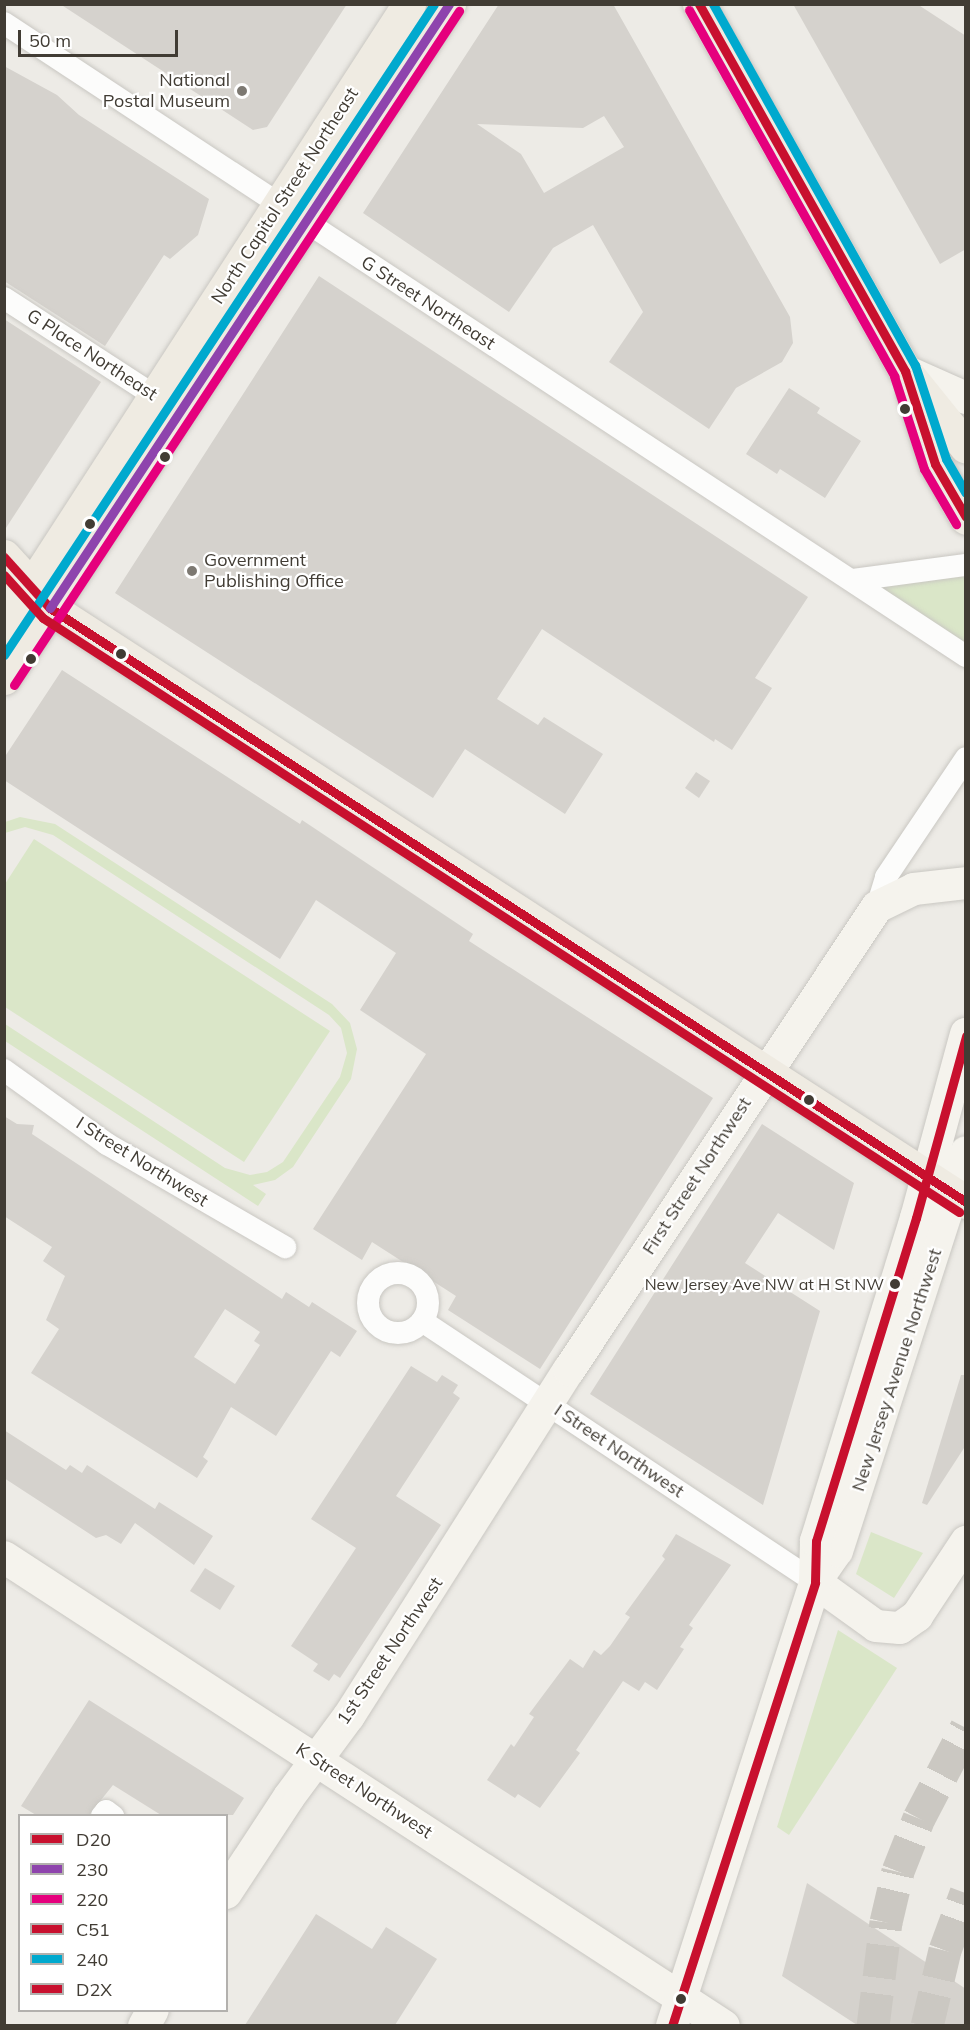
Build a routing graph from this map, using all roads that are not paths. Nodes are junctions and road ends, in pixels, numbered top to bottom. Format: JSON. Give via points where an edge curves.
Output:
{"nodes":[{"id":1,"x":408,"y":4,"type":"edge"},
{"id":2,"x":449,"y":4,"type":"edge"},
{"id":3,"x":699,"y":4,"type":"edge"},
{"id":4,"x":4,"y":23,"type":"edge"},
{"id":5,"x":358,"y":82,"type":"junction"},
{"id":6,"x":386,"y":100,"type":"junction"},
{"id":7,"x":279,"y":204,"type":"junction"},
{"id":8,"x":306,"y":224,"type":"junction"},
{"id":9,"x":4,"y":298,"type":"edge"},
{"id":10,"x":905,"y":370,"type":"junction"},
{"id":11,"x":966,"y":398,"type":"edge"},
{"id":12,"x":168,"y":404,"type":"junction"},
{"id":13,"x":966,"y":447,"type":"edge"},
{"id":14,"x":966,"y":518,"type":"edge"},
{"id":15,"x":4,"y":556,"type":"edge"},
{"id":16,"x":966,"y":565,"type":"edge"},
{"id":17,"x":854,"y":580,"type":"junction"},
{"id":18,"x":28,"y":597,"type":"edge"},
{"id":19,"x":4,"y":629,"type":"edge"},
{"id":20,"x":966,"y":657,"type":"edge"},
{"id":21,"x":4,"y":678,"type":"edge"},
{"id":22,"x":966,"y":758,"type":"edge"},
{"id":23,"x":966,"y":785,"type":"edge"},
{"id":24,"x":938,"y":802,"type":"junction"},
{"id":25,"x":966,"y":883,"type":"edge"},
{"id":26,"x":878,"y":907,"type":"junction"},
{"id":27,"x":966,"y":1034,"type":"edge"},
{"id":28,"x":4,"y":1070,"type":"edge"},
{"id":29,"x":766,"y":1072,"type":"junction"},
{"id":30,"x":966,"y":1152,"type":"edge"},
{"id":31,"x":926,"y":1176,"type":"junction"},
{"id":32,"x":960,"y":1198,"type":"edge"},
{"id":33,"x":285,"y":1247,"type":"dead end"},
{"id":34,"x":422,"y":1321,"type":"dead end"},
{"id":35,"x":549,"y":1405,"type":"junction"},
{"id":36,"x":966,"y":1542,"type":"edge"},
{"id":37,"x":4,"y":1557,"type":"edge"},
{"id":38,"x":815,"y":1582,"type":"junction"},
{"id":39,"x":316,"y":1760,"type":"junction"},
{"id":40,"x":228,"y":1891,"type":"edge"},
{"id":41,"x":152,"y":2012,"type":"edge"},
{"id":42,"x":676,"y":2012,"type":"edge"},
{"id":43,"x":144,"y":2025,"type":"edge"},
{"id":44,"x":724,"y":2025,"type":"edge"}],
"edges":[{"from":1,"to":5,"type":"main road","name":"North Capitol Street Northeast"},
{"from":2,"to":6,"type":"main road"},
{"from":3,"to":10,"type":"main road"},
{"from":4,"to":7,"type":"street","name":"G Street Northeast"},
{"from":5,"to":6,"type":"main road"},
{"from":5,"to":7,"type":"main road","name":"North Capitol Street Northeast"},
{"from":6,"to":8,"type":"main road"},
{"from":7,"to":8,"type":"street","name":"G Street Northeast"},
{"from":7,"to":12,"type":"main road","name":"North Capitol Street Northeast"},
{"from":8,"to":12,"type":"main road"},
{"from":8,"to":17,"type":"street","name":"G Street Northeast"},
{"from":9,"to":12,"type":"street","name":"G Place Northeast"},
{"from":10,"to":11,"type":"street"},
{"from":10,"to":13,"type":"main road"},
{"from":10,"to":14,"type":"main road","via":[[935,464]]},
{"from":12,"to":18,"type":"main road","name":"North Capitol Street Northeast"},
{"from":15,"to":18,"type":"main road"},
{"from":16,"to":17,"type":"street"},
{"from":17,"to":20,"type":"street","name":"G Street Northeast"},
{"from":18,"to":19,"type":"main road","name":"North Capitol Street Northeast"},
{"from":18,"to":21,"type":"main road"},
{"from":18,"to":29,"type":"main road"},
{"from":22,"to":24,"type":"street"},
{"from":23,"to":24,"type":"street"},
{"from":24,"to":26,"type":"street","via":[[886,877]]},
{"from":25,"to":26,"type":"street","name":"First Street Northwest","via":[[914,889]]},
{"from":26,"to":29,"type":"street","name":"First Street Northwest"},
{"from":27,"to":31,"type":"street","name":"New Jersey Avenue Northwest"},
{"from":28,"to":33,"type":"street","name":"I Street Northwest","via":[[107,1144]]},
{"from":29,"to":31,"type":"main road"},
{"from":29,"to":35,"type":"street","name":"First Street Northwest"},
{"from":30,"to":32,"type":"street","name":"New Jersey Avenue Northwest"},
{"from":31,"to":32,"type":"main road"},
{"from":31,"to":38,"type":"street","name":"New Jersey Avenue Northwest","via":[[816,1540]]},
{"from":32,"to":38,"type":"street","name":"New Jersey Avenue Northwest","via":[[837,1551]]},
{"from":34,"to":35,"type":"street","name":"I Street Northwest"},
{"from":35,"to":38,"type":"street","name":"I Street Northwest"},
{"from":35,"to":39,"type":"street","name":"1st Street Northwest","via":[[349,1716]]},
{"from":36,"to":38,"type":"street","via":[[917,1616],[895,1630],[876,1626]]},
{"from":37,"to":39,"type":"street","name":"K Street Northwest"},
{"from":38,"to":42,"type":"street","name":"New Jersey Avenue Northwest"},
{"from":39,"to":40,"type":"street","name":"1st Street Northwest"},
{"from":39,"to":42,"type":"street","name":"K Street Northwest"},
{"from":41,"to":43,"type":"street"},
{"from":42,"to":44,"type":"street","name":"K Street Northwest"}]}
